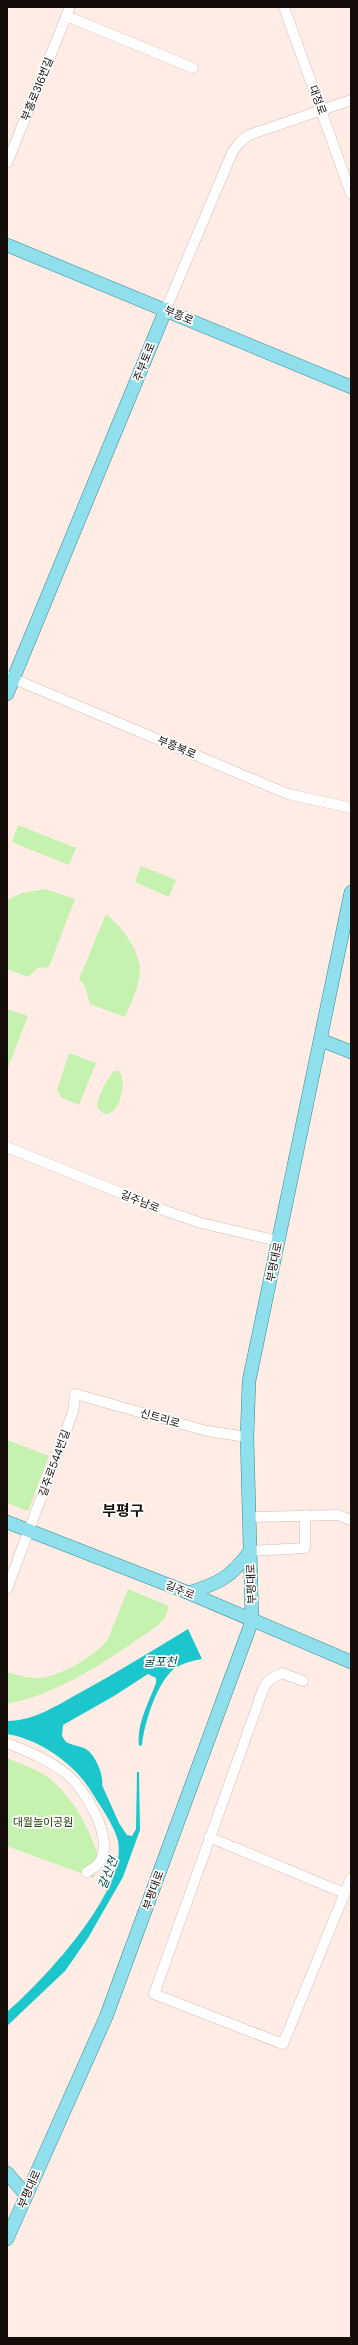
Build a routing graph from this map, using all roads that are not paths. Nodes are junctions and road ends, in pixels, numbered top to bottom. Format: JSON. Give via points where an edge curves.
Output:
{"nodes":[{"id":1,"x":284,"y":7,"type":"edge"},
{"id":2,"x":68,"y":11,"type":"edge"},
{"id":3,"x":193,"y":68,"type":"dead end"},
{"id":4,"x":351,"y":100,"type":"edge"},
{"id":5,"x":322,"y":110,"type":"junction"},
{"id":6,"x":7,"y":163,"type":"edge"},
{"id":7,"x":351,"y":194,"type":"edge"},
{"id":8,"x":7,"y":245,"type":"edge"},
{"id":9,"x":166,"y":310,"type":"junction"},
{"id":10,"x":351,"y":387,"type":"edge"},
{"id":11,"x":10,"y":677,"type":"edge"},
{"id":12,"x":7,"y":694,"type":"edge"},
{"id":13,"x":351,"y":808,"type":"edge"},
{"id":14,"x":351,"y":892,"type":"edge"},
{"id":15,"x":321,"y":1040,"type":"junction"},
{"id":16,"x":351,"y":1052,"type":"edge"},
{"id":17,"x":7,"y":1146,"type":"edge"},
{"id":18,"x":278,"y":1241,"type":"junction"},
{"id":19,"x":75,"y":1394,"type":"joint"},
{"id":20,"x":246,"y":1437,"type":"junction"},
{"id":21,"x":305,"y":1515,"type":"junction"},
{"id":22,"x":249,"y":1517,"type":"junction"},
{"id":23,"x":351,"y":1520,"type":"edge"},
{"id":24,"x":7,"y":1522,"type":"edge"},
{"id":25,"x":29,"y":1531,"type":"junction"},
{"id":26,"x":250,"y":1551,"type":"junction"},
{"id":27,"x":7,"y":1588,"type":"edge"},
{"id":28,"x":189,"y":1593,"type":"junction"},
{"id":29,"x":252,"y":1621,"type":"junction"},
{"id":30,"x":351,"y":1662,"type":"edge"},
{"id":31,"x":303,"y":1681,"type":"dead end"},
{"id":32,"x":7,"y":1743,"type":"edge"},
{"id":33,"x":209,"y":1837,"type":"junction"},
{"id":34,"x":87,"y":1872,"type":"dead end"},
{"id":35,"x":351,"y":1878,"type":"edge"},
{"id":36,"x":344,"y":1893,"type":"junction"},
{"id":37,"x":7,"y":2173,"type":"edge"},
{"id":38,"x":26,"y":2196,"type":"junction"},
{"id":39,"x":7,"y":2239,"type":"edge"}],
"edges":[{"from":1,"to":5,"type":"street","name":"대정로"},
{"from":2,"to":3,"type":"street","name":"부흥로316번길","via":[[132,43]]},
{"from":2,"to":6,"type":"street","name":"부흥로316번길"},
{"from":4,"to":5,"type":"street","name":"주부토로"},
{"from":5,"to":7,"type":"street","name":"대정로"},
{"from":5,"to":9,"type":"street","name":"주부토로","via":[[250,135],[239,143],[232,153]]},
{"from":8,"to":9,"type":"main road","name":"부흥로"},
{"from":9,"to":10,"type":"main road","name":"부흥로"},
{"from":9,"to":11,"type":"main road","name":"주부토로"},
{"from":11,"to":12,"type":"main road","name":"주부토로"},
{"from":11,"to":13,"type":"street","name":"부흥북로","via":[[288,794]]},
{"from":14,"to":15,"type":"main road","name":"부평대로"},
{"from":15,"to":16,"type":"main road"},
{"from":15,"to":18,"type":"main road","name":"부평대로"},
{"from":17,"to":18,"type":"street","name":"길주남로","via":[[201,1224]]},
{"from":18,"to":20,"type":"main road","name":"부평대로","via":[[251,1367]]},
{"from":19,"to":20,"type":"street","name":"신트리로","via":[[207,1431]]},
{"from":19,"to":25,"type":"street","name":"길주로544번길","via":[[73,1412]]},
{"from":20,"to":22,"type":"main road","name":"부평대로"},
{"from":21,"to":22,"type":"street"},
{"from":21,"to":23,"type":"street","via":[[338,1514]]},
{"from":21,"to":26,"type":"street","via":[[305,1548]]},
{"from":22,"to":26,"type":"main road","name":"부평대로"},
{"from":24,"to":25,"type":"main road","name":"길주로"},
{"from":25,"to":27,"type":"street","name":"길주로544번길"},
{"from":25,"to":28,"type":"main road","name":"길주로"},
{"from":26,"to":28,"type":"main road","via":[[235,1571],[227,1577]]},
{"from":26,"to":29,"type":"main road","name":"부평대로"},
{"from":28,"to":29,"type":"main road","name":"길주로"},
{"from":29,"to":30,"type":"main road","name":"길주로"},
{"from":29,"to":38,"type":"main road","name":"부평대로","via":[[106,2017]]},
{"from":31,"to":33,"type":"street","via":[[282,1673],[268,1680]]},
{"from":32,"to":34,"type":"street","via":[[36,1755],[65,1772],[90,1802],[99,1822],[104,1846],[99,1863]]},
{"from":33,"to":36,"type":"street"},
{"from":33,"to":36,"type":"street","via":[[154,1994],[283,2044]]},
{"from":35,"to":36,"type":"street"},
{"from":37,"to":38,"type":"main road"},
{"from":38,"to":39,"type":"main road","name":"부평대로"}]}
